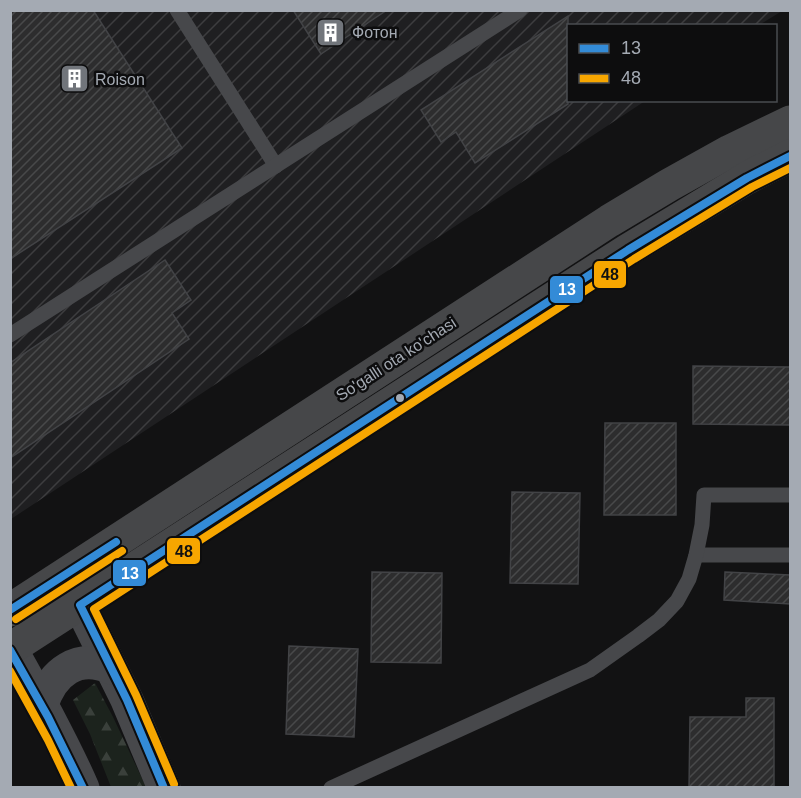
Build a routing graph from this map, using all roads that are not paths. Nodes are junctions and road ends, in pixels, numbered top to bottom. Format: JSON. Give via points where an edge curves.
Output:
{"nodes":[{"id":1,"x":177,"y":10,"type":"edge"},
{"id":2,"x":520,"y":10,"type":"edge"},
{"id":3,"x":790,"y":122,"type":"edge"},
{"id":4,"x":790,"y":156,"type":"edge"},
{"id":5,"x":276,"y":166,"type":"junction"},
{"id":6,"x":10,"y":335,"type":"edge"},
{"id":7,"x":790,"y":495,"type":"edge"},
{"id":8,"x":696,"y":555,"type":"junction"},
{"id":9,"x":790,"y":555,"type":"edge"},
{"id":10,"x":63,"y":577,"type":"junction"},
{"id":11,"x":80,"y":604,"type":"junction"},
{"id":12,"x":10,"y":610,"type":"edge"},
{"id":13,"x":11,"y":649,"type":"edge"},
{"id":14,"x":111,"y":668,"type":"junction"},
{"id":15,"x":42,"y":705,"type":"junction"},
{"id":16,"x":83,"y":788,"type":"edge"},
{"id":17,"x":164,"y":788,"type":"edge"},
{"id":18,"x":331,"y":788,"type":"edge"}],
"edges":[{"from":1,"to":5,"type":"lane"},
{"from":2,"to":5,"type":"lane"},
{"from":3,"to":10,"type":"main road","name":"So'galli ota ko'chasi","via":[[720,156],[609,221]]},
{"from":4,"to":11,"type":"main road","via":[[628,250]]},
{"from":5,"to":6,"type":"lane"},
{"from":7,"to":8,"type":"lane","via":[[704,495]]},
{"from":8,"to":9,"type":"lane"},
{"from":8,"to":18,"type":"lane","via":[[677,601],[652,626],[590,670]]},
{"from":10,"to":11,"type":"main road"},
{"from":10,"to":12,"type":"main road","name":"So'galli ota ko'chasi"},
{"from":11,"to":13,"type":"main road"},
{"from":11,"to":14,"type":"street"},
{"from":13,"to":15,"type":"street"},
{"from":14,"to":15,"type":"street","via":[[91,662],[69,668],[50,684]]},
{"from":14,"to":17,"type":"street"},
{"from":15,"to":16,"type":"street"}]}
